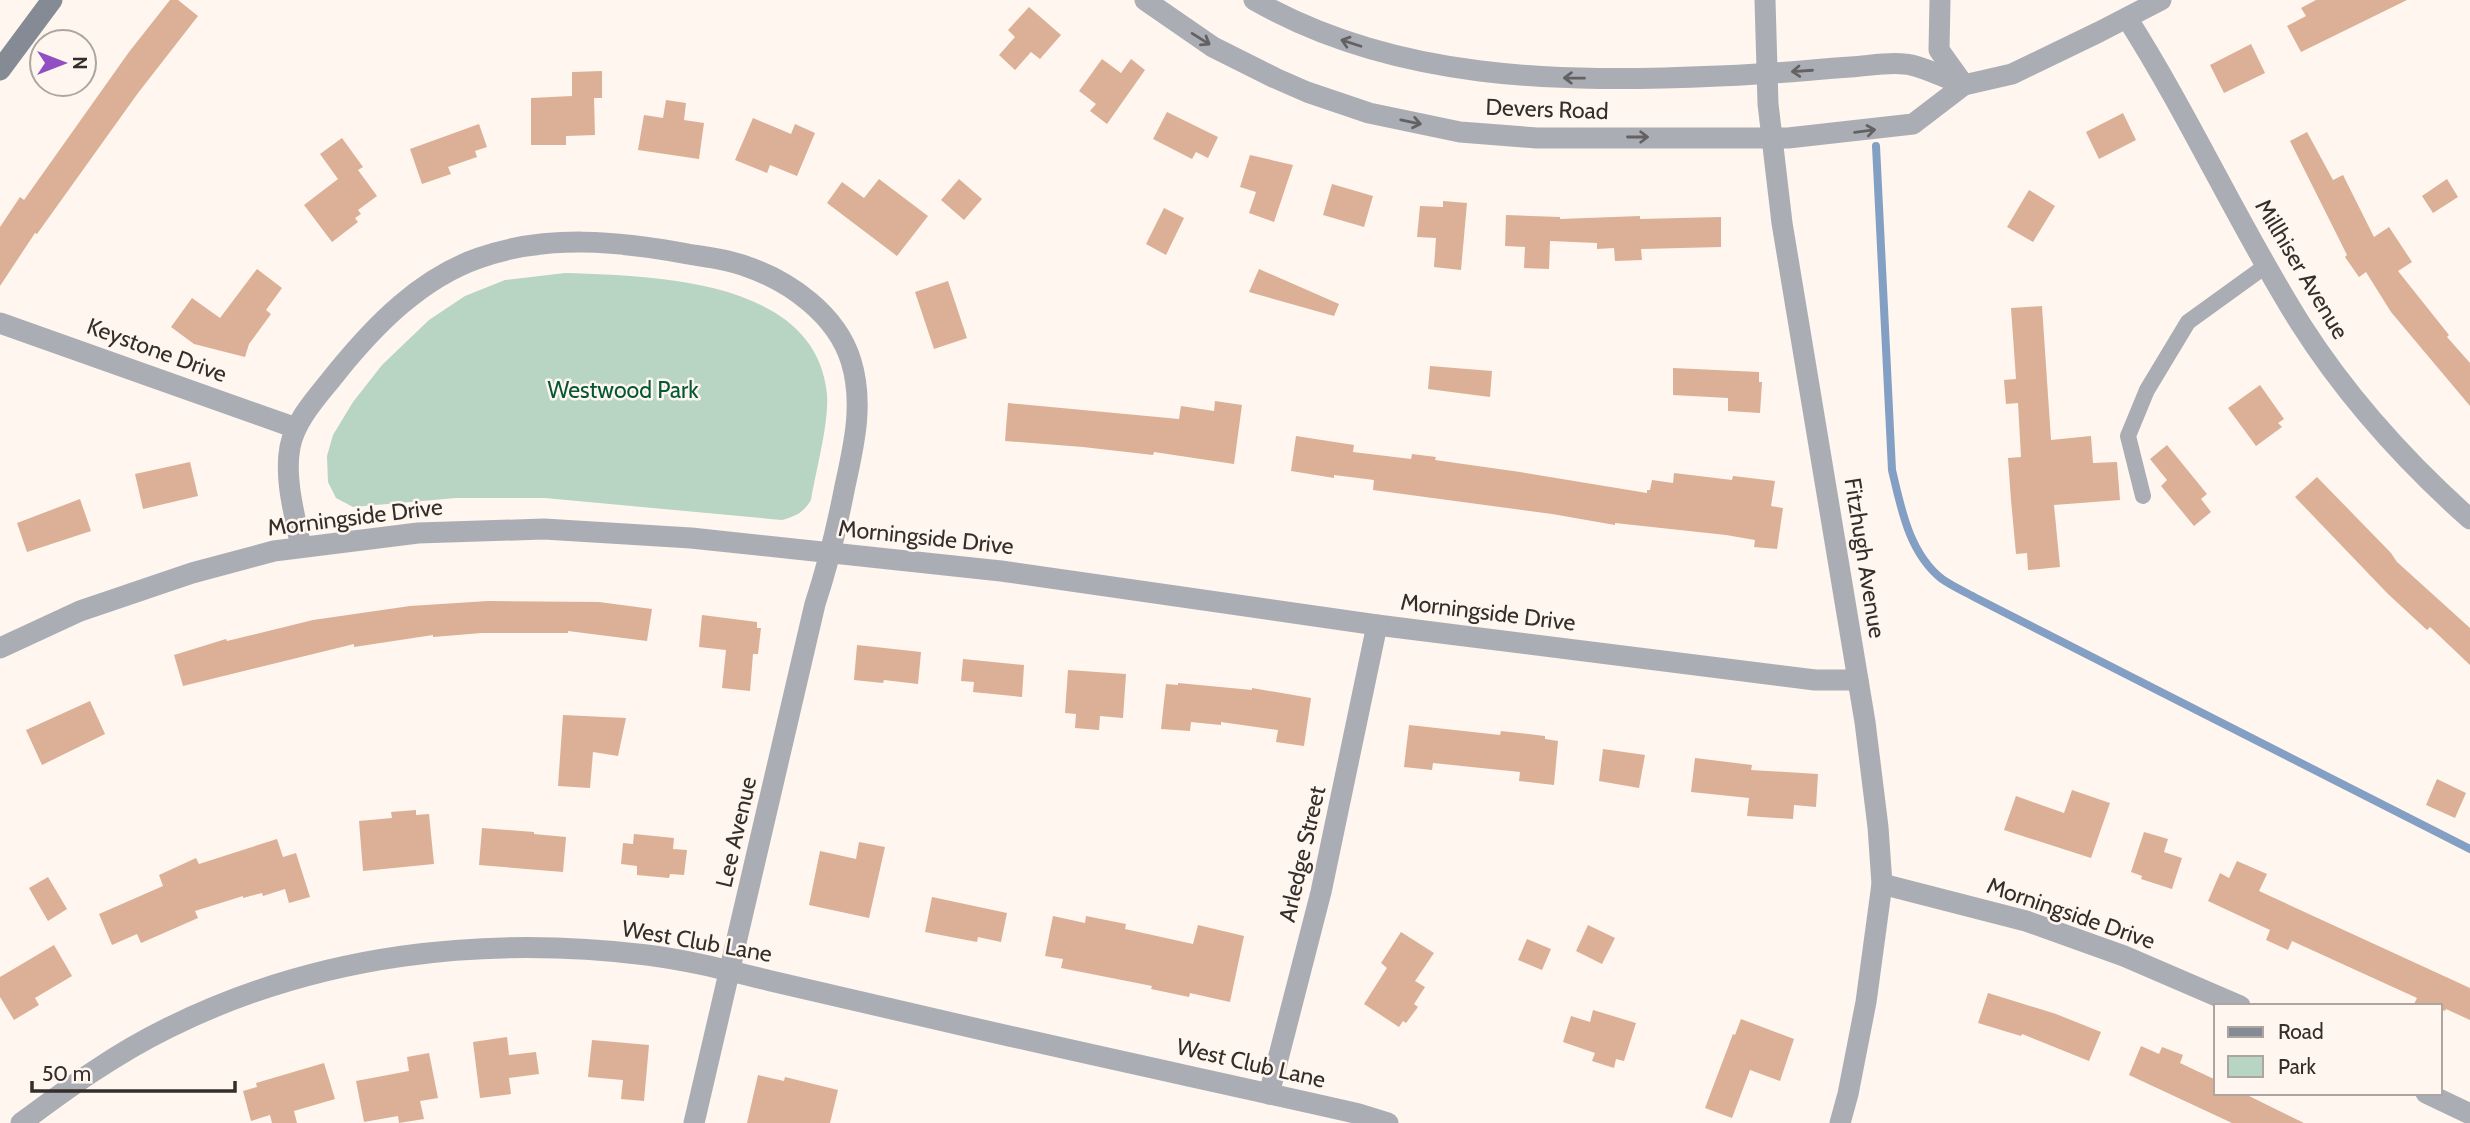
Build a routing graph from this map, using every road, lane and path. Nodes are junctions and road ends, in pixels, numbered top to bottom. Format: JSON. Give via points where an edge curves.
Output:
{"nodes":[{"id":1,"x":52,"y":0,"type":"edge"},
{"id":2,"x":1145,"y":0,"type":"edge"},
{"id":3,"x":1254,"y":0,"type":"edge"},
{"id":4,"x":1765,"y":0,"type":"edge"},
{"id":5,"x":1940,"y":0,"type":"edge"},
{"id":6,"x":2161,"y":0,"type":"edge"},
{"id":7,"x":2127,"y":18,"type":"junction"},
{"id":8,"x":0,"y":70,"type":"edge"},
{"id":9,"x":1767,"y":73,"type":"junction"},
{"id":10,"x":1964,"y":85,"type":"junction"},
{"id":11,"x":1772,"y":136,"type":"junction"},
{"id":12,"x":2267,"y":264,"type":"junction"},
{"id":13,"x":0,"y":323,"type":"edge"},
{"id":14,"x":296,"y":428,"type":"junction"},
{"id":15,"x":2143,"y":496,"type":"dead end"},
{"id":16,"x":2470,"y":519,"type":"edge"},
{"id":17,"x":300,"y":547,"type":"junction"},
{"id":18,"x":832,"y":553,"type":"junction"},
{"id":19,"x":1377,"y":625,"type":"junction"},
{"id":20,"x":0,"y":648,"type":"edge"},
{"id":21,"x":1858,"y":680,"type":"junction"},
{"id":22,"x":1882,"y":884,"type":"junction"},
{"id":23,"x":728,"y":971,"type":"junction"},
{"id":24,"x":2234,"y":1004,"type":"edge"},
{"id":25,"x":1269,"y":1094,"type":"junction"},
{"id":26,"x":2430,"y":1095,"type":"edge"},
{"id":27,"x":2470,"y":1114,"type":"edge"},
{"id":28,"x":21,"y":1123,"type":"edge"},
{"id":29,"x":694,"y":1123,"type":"edge"},
{"id":30,"x":1388,"y":1123,"type":"edge"},
{"id":31,"x":1840,"y":1123,"type":"edge"}],
"edges":[{"from":1,"to":8,"type":"street"},
{"from":2,"to":11,"type":"street","name":"Devers Road","one_way":true,"via":[[1213,47],[1307,92],[1369,113],[1460,132],[1536,138]]},
{"from":9,"to":3,"type":"street","name":"Devers Road","one_way":true,"via":[[1524,77],[1444,68],[1334,37]]},
{"from":4,"to":9,"type":"street","name":"Fitzhugh Avenue"},
{"from":5,"to":10,"type":"street","via":[[1939,50]]},
{"from":6,"to":7,"type":"street","name":"Devers Road"},
{"from":7,"to":10,"type":"street","name":"Devers Road","via":[[2012,74]]},
{"from":7,"to":12,"type":"street","name":"Millhiser Avenue","via":[[2163,74]]},
{"from":10,"to":9,"type":"street","name":"Devers Road","one_way":true,"via":[[1905,64]]},
{"from":9,"to":11,"type":"street","name":"Fitzhugh Avenue"},
{"from":11,"to":10,"type":"street","name":"Devers Road","one_way":true,"via":[[1913,124]]},
{"from":11,"to":21,"type":"street","name":"Fitzhugh Avenue","via":[[1782,223]]},
{"from":12,"to":15,"type":"lane","via":[[2188,322],[2147,390],[2128,436]]},
{"from":12,"to":16,"type":"street","name":"Millhiser Avenue","via":[[2339,379],[2385,436]]},
{"from":13,"to":14,"type":"street","name":"Keystone Drive"},
{"from":14,"to":17,"type":"street","via":[[289,450],[290,480]]},
{"from":14,"to":18,"type":"street","name":"Lee Avenue","via":[[384,319],[434,281],[480,257],[547,243],[582,242],[652,247],[723,260],[747,266],[794,290],[828,319],[850,359],[858,408]]},
{"from":17,"to":18,"type":"street","name":"Morningside Drive","via":[[418,533],[544,529]]},
{"from":17,"to":20,"type":"street","name":"Morningside Drive","via":[[155,585],[80,611]]},
{"from":18,"to":19,"type":"street","name":"Morningside Drive","via":[[1000,571]]},
{"from":18,"to":23,"type":"street","name":"Lee Avenue","via":[[815,604]]},
{"from":19,"to":21,"type":"street","name":"Morningside Drive","via":[[1801,678]]},
{"from":19,"to":25,"type":"street","name":"Arledge Street","via":[[1321,892]]},
{"from":21,"to":22,"type":"street","name":"Fitzhugh Avenue"},
{"from":22,"to":24,"type":"street","name":"Morningside Drive","via":[[2026,921],[2124,956]]},
{"from":22,"to":31,"type":"street","name":"Fitzhugh Avenue","via":[[1866,1002]]},
{"from":23,"to":25,"type":"street","name":"West Club Lane"},
{"from":23,"to":28,"type":"street","name":"West Club Lane","via":[[648,955],[499,947],[422,952],[319,971],[244,995],[167,1028],[80,1079]]},
{"from":23,"to":29,"type":"street","name":"Lee Avenue"},
{"from":25,"to":30,"type":"street","name":"West Club Lane"},
{"from":26,"to":27,"type":"street"}]}
